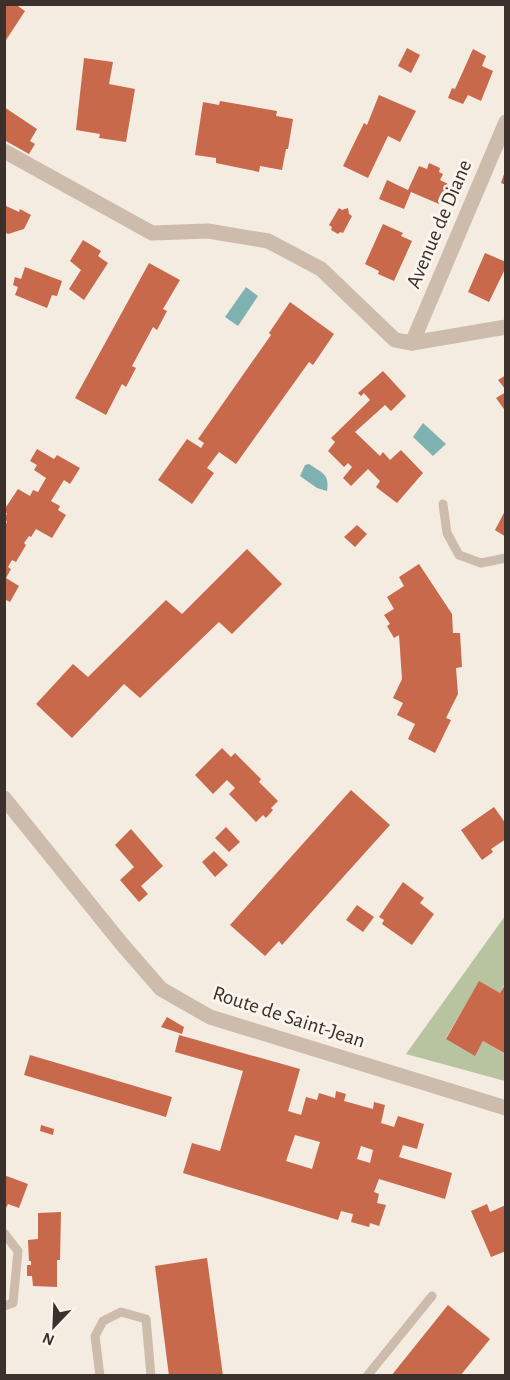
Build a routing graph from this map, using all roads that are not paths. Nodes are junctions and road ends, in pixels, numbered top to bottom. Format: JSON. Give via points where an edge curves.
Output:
{"nodes":[{"id":1,"x":506,"y":122,"type":"edge"},
{"id":2,"x":4,"y":151,"type":"edge"},
{"id":3,"x":506,"y":327,"type":"edge"},
{"id":4,"x":412,"y":343,"type":"junction"},
{"id":5,"x":443,"y":504,"type":"dead end"},
{"id":6,"x":506,"y":558,"type":"edge"},
{"id":7,"x":4,"y":798,"type":"edge"},
{"id":8,"x":506,"y":1108,"type":"edge"},
{"id":9,"x":4,"y":1233,"type":"edge"},
{"id":10,"x":432,"y":1296,"type":"dead end"},
{"id":11,"x":4,"y":1306,"type":"edge"},
{"id":12,"x":100,"y":1376,"type":"edge"},
{"id":13,"x":151,"y":1376,"type":"edge"},
{"id":14,"x":368,"y":1376,"type":"edge"}],
"edges":[{"from":1,"to":4,"type":"street","name":"Avenue de Diane"},
{"from":2,"to":4,"type":"street","via":[[152,232],[208,231],[268,241],[321,269],[395,340]]},
{"from":3,"to":4,"type":"street"},
{"from":5,"to":6,"type":"lane","via":[[447,533],[459,555],[481,563]]},
{"from":7,"to":8,"type":"street","name":"Route de Saint-Jean","via":[[161,988],[210,1017]]},
{"from":9,"to":11,"type":"lane","via":[[18,1251],[13,1303]]},
{"from":10,"to":14,"type":"lane"},
{"from":12,"to":13,"type":"lane","via":[[95,1336],[103,1321],[122,1312],[146,1319]]}]}
